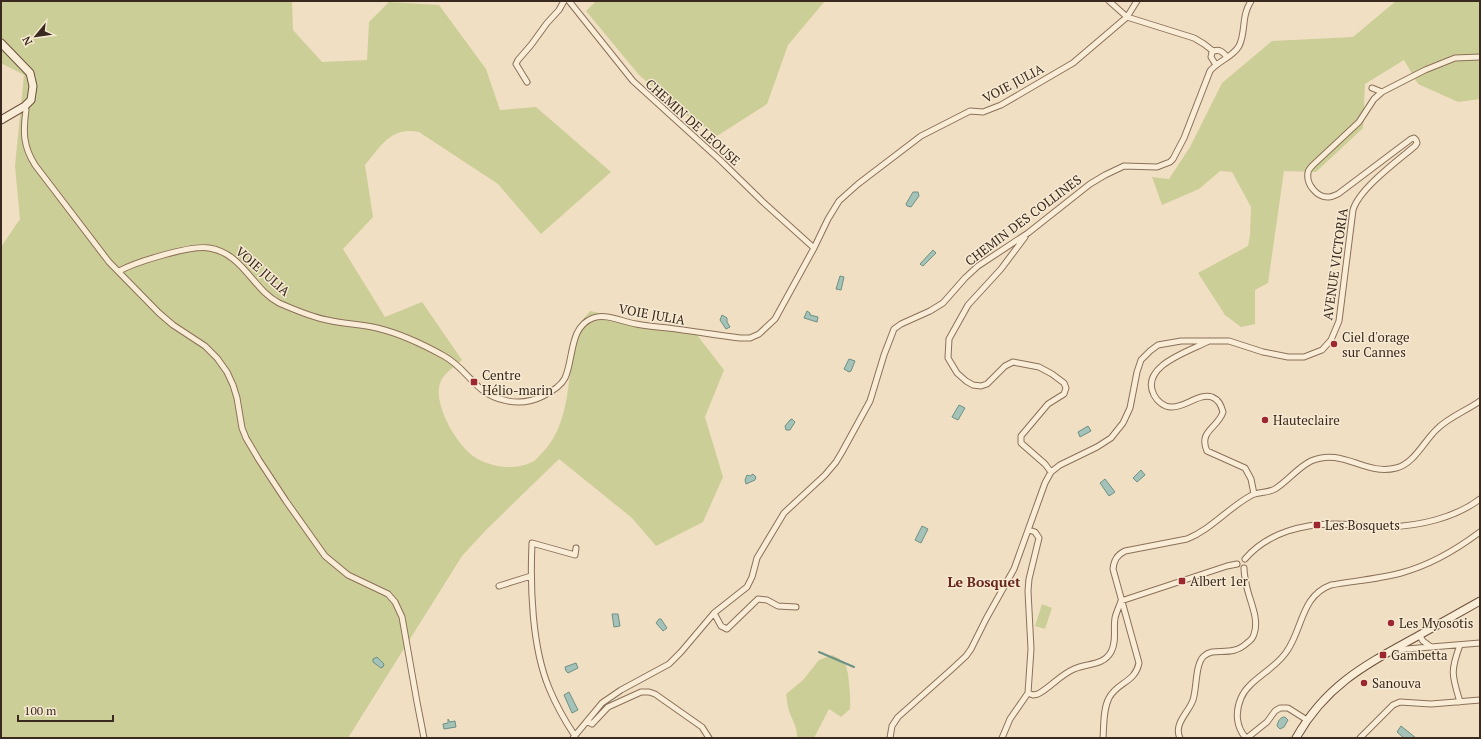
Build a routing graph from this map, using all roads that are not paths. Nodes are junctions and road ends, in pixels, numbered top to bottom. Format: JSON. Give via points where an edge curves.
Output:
{"nodes":[{"id":1,"x":564,"y":1,"type":"edge"},
{"id":2,"x":569,"y":1,"type":"edge"},
{"id":3,"x":1109,"y":1,"type":"edge"},
{"id":4,"x":1137,"y":1,"type":"edge"},
{"id":5,"x":1251,"y":1,"type":"edge"},
{"id":6,"x":1127,"y":17,"type":"junction"},
{"id":7,"x":1,"y":43,"type":"edge"},
{"id":8,"x":1213,"y":51,"type":"junction"},
{"id":9,"x":1227,"y":57,"type":"junction"},
{"id":10,"x":1480,"y":57,"type":"edge"},
{"id":11,"x":1216,"y":65,"type":"junction"},
{"id":12,"x":527,"y":82,"type":"dead end"},
{"id":13,"x":1372,"y":88,"type":"dead end"},
{"id":14,"x":1382,"y":92,"type":"junction"},
{"id":15,"x":25,"y":106,"type":"junction"},
{"id":16,"x":1,"y":120,"type":"edge"},
{"id":17,"x":1028,"y":233,"type":"junction"},
{"id":18,"x":814,"y":248,"type":"junction"},
{"id":19,"x":119,"y":271,"type":"junction"},
{"id":20,"x":1212,"y":340,"type":"junction"},
{"id":21,"x":1480,"y":401,"type":"edge"},
{"id":22,"x":1051,"y":472,"type":"junction"},
{"id":23,"x":1254,"y":494,"type":"junction"},
{"id":24,"x":1480,"y":499,"type":"edge"},
{"id":25,"x":1029,"y":530,"type":"junction"},
{"id":26,"x":1480,"y":532,"type":"edge"},
{"id":27,"x":576,"y":548,"type":"dead end"},
{"id":28,"x":1245,"y":559,"type":"junction"},
{"id":29,"x":1237,"y":564,"type":"junction"},
{"id":30,"x":1244,"y":568,"type":"junction"},
{"id":31,"x":530,"y":576,"type":"junction"},
{"id":32,"x":499,"y":586,"type":"dead end"},
{"id":33,"x":1121,"y":601,"type":"junction"},
{"id":34,"x":1480,"y":601,"type":"edge"},
{"id":35,"x":796,"y":607,"type":"dead end"},
{"id":36,"x":714,"y":613,"type":"junction"},
{"id":37,"x":1419,"y":635,"type":"junction"},
{"id":38,"x":1480,"y":643,"type":"edge"},
{"id":39,"x":1460,"y":645,"type":"junction"},
{"id":40,"x":1431,"y":647,"type":"junction"},
{"id":41,"x":1391,"y":650,"type":"junction"},
{"id":42,"x":1028,"y":693,"type":"junction"},
{"id":43,"x":1480,"y":700,"type":"edge"},
{"id":44,"x":1460,"y":702,"type":"junction"},
{"id":45,"x":1307,"y":720,"type":"junction"},
{"id":46,"x":587,"y":721,"type":"junction"},
{"id":47,"x":574,"y":737,"type":"edge"},
{"id":48,"x":424,"y":738,"type":"edge"},
{"id":49,"x":709,"y":738,"type":"edge"},
{"id":50,"x":890,"y":738,"type":"edge"},
{"id":51,"x":1002,"y":738,"type":"edge"},
{"id":52,"x":1103,"y":738,"type":"edge"},
{"id":53,"x":1180,"y":738,"type":"edge"},
{"id":54,"x":1246,"y":738,"type":"edge"},
{"id":55,"x":1296,"y":738,"type":"edge"},
{"id":56,"x":1360,"y":738,"type":"edge"}],
"edges":[{"from":1,"to":12,"type":"street","via":[[516,64]]},
{"from":2,"to":18,"type":"street","name":"CHEMIN DE LEOUSE","via":[[633,81]]},
{"from":3,"to":6,"type":"street"},
{"from":4,"to":6,"type":"street","name":"VOIE JULIA"},
{"from":5,"to":9,"type":"street","name":"CHEMIN DES COLLINES","via":[[1244,16],[1239,46]]},
{"from":6,"to":8,"type":"street","via":[[1194,38]]},
{"from":6,"to":18,"type":"street","name":"VOIE JULIA","via":[[1073,63],[1000,105],[983,112],[970,111],[921,136],[839,201]]},
{"from":7,"to":15,"type":"main road","via":[[30,73],[32,94]]},
{"from":8,"to":9,"type":"street","via":[[1221,51]]},
{"from":8,"to":11,"type":"street","via":[[1211,57]]},
{"from":9,"to":11,"type":"street","name":"CHEMIN DES COLLINES"},
{"from":10,"to":14,"type":"street","via":[[1455,58]]},
{"from":11,"to":17,"type":"street","name":"CHEMIN DES COLLINES","via":[[1209,74],[1173,159],[1157,167],[1124,166],[1105,175],[1079,192]]},
{"from":13,"to":14,"type":"street"},
{"from":14,"to":20,"type":"street","name":"AVENUE VICTORIA","via":[[1374,99],[1359,122],[1312,165],[1308,172],[1308,179],[1316,192],[1329,197],[1338,194],[1411,139],[1414,138],[1417,143],[1355,202],[1339,321],[1331,340],[1322,350],[1304,357],[1288,357],[1229,341]]},
{"from":15,"to":16,"type":"main road"},
{"from":15,"to":19,"type":"street","via":[[24,136],[30,158],[106,259]]},
{"from":17,"to":22,"type":"street","via":[[1001,269],[968,305],[949,339],[948,358],[958,373],[973,385],[987,384],[1013,362],[1039,367],[1064,382],[1064,394],[1048,404],[1021,436],[1021,443]]},
{"from":17,"to":36,"type":"street","name":"CHEMIN DES COLLINES","via":[[978,266],[943,303],[894,329],[870,401],[836,462],[784,513],[757,558],[747,587]]},
{"from":18,"to":19,"type":"street","name":"VOIE JULIA","via":[[775,319],[759,334],[750,338],[740,338],[636,324],[604,316],[597,317],[587,322],[575,337],[565,378],[560,385],[534,400],[521,402],[506,401],[488,395],[447,357],[419,344],[378,328],[327,320],[277,302],[233,258],[210,248],[181,250]]},
{"from":19,"to":48,"type":"street","via":[[159,313],[206,346],[217,358],[227,372],[237,398],[246,438],[325,556],[348,574],[388,594],[395,602],[402,617]]},
{"from":20,"to":22,"type":"street","name":"AVENUE VICTORIA","via":[[1169,342],[1150,351],[1141,360],[1130,408],[1123,423],[1110,438],[1097,447]]},
{"from":20,"to":23,"type":"street","via":[[1158,368],[1152,378],[1152,388],[1161,404],[1169,407],[1178,407],[1203,397],[1218,400],[1223,412],[1205,436],[1204,444],[1207,451],[1245,468],[1251,479]]},
{"from":21,"to":23,"type":"street","via":[[1449,419],[1406,464],[1397,468],[1374,469],[1334,456],[1322,457],[1296,470],[1276,489]]},
{"from":22,"to":25,"type":"street"},
{"from":23,"to":33,"type":"street","via":[[1195,536],[1120,554],[1114,561],[1113,569]]},
{"from":24,"to":28,"type":"street","via":[[1458,512],[1426,522],[1387,527],[1338,524],[1303,526],[1259,544]]},
{"from":25,"to":42,"type":"street","via":[[1035,532],[1039,538],[1028,592],[1031,649]]},
{"from":25,"to":50,"type":"street","via":[[1014,570],[972,649],[898,717],[892,726]]},
{"from":26,"to":54,"type":"street","via":[[1446,555],[1422,566],[1401,573],[1331,585],[1315,594],[1287,653],[1251,684],[1241,697],[1238,705],[1238,723]]},
{"from":27,"to":31,"type":"street","via":[[576,555],[532,543]]},
{"from":28,"to":29,"type":"street","via":[[1240,559]]},
{"from":28,"to":30,"type":"street","via":[[1247,563]]},
{"from":29,"to":30,"type":"street"},
{"from":29,"to":33,"type":"street"},
{"from":30,"to":53,"type":"street","via":[[1255,619],[1254,634],[1247,644],[1236,651],[1213,652],[1204,656],[1199,663],[1194,698],[1178,728]]},
{"from":31,"to":32,"type":"street"},
{"from":31,"to":47,"type":"street","via":[[539,654],[548,687]]},
{"from":33,"to":42,"type":"street","via":[[1114,619],[1112,652],[1105,659],[1066,673],[1038,694]]},
{"from":33,"to":52,"type":"street","via":[[1139,663],[1133,677],[1109,698]]},
{"from":34,"to":37,"type":"main road"},
{"from":35,"to":36,"type":"street","via":[[778,606],[767,600],[758,599],[729,628],[721,626]]},
{"from":36,"to":46,"type":"street","name":"CHEMIN DES COLLINES","via":[[674,659],[607,698]]},
{"from":37,"to":40,"type":"street","via":[[1423,642]]},
{"from":37,"to":41,"type":"main road"},
{"from":38,"to":39,"type":"street"},
{"from":39,"to":40,"type":"street"},
{"from":39,"to":44,"type":"street","via":[[1453,667],[1453,677]]},
{"from":40,"to":41,"type":"street"},
{"from":41,"to":45,"type":"main road","via":[[1342,682]]},
{"from":42,"to":51,"type":"street","via":[[1010,719]]},
{"from":43,"to":44,"type":"street"},
{"from":44,"to":56,"type":"street","via":[[1400,702],[1393,705]]},
{"from":45,"to":54,"type":"street","via":[[1288,708],[1280,708],[1264,726]]},
{"from":45,"to":55,"type":"main road"},
{"from":46,"to":47,"type":"street","name":"CHEMIN DES COLLINES"},
{"from":46,"to":49,"type":"street","via":[[592,724],[608,707],[641,692],[649,692],[702,728]]}]}
